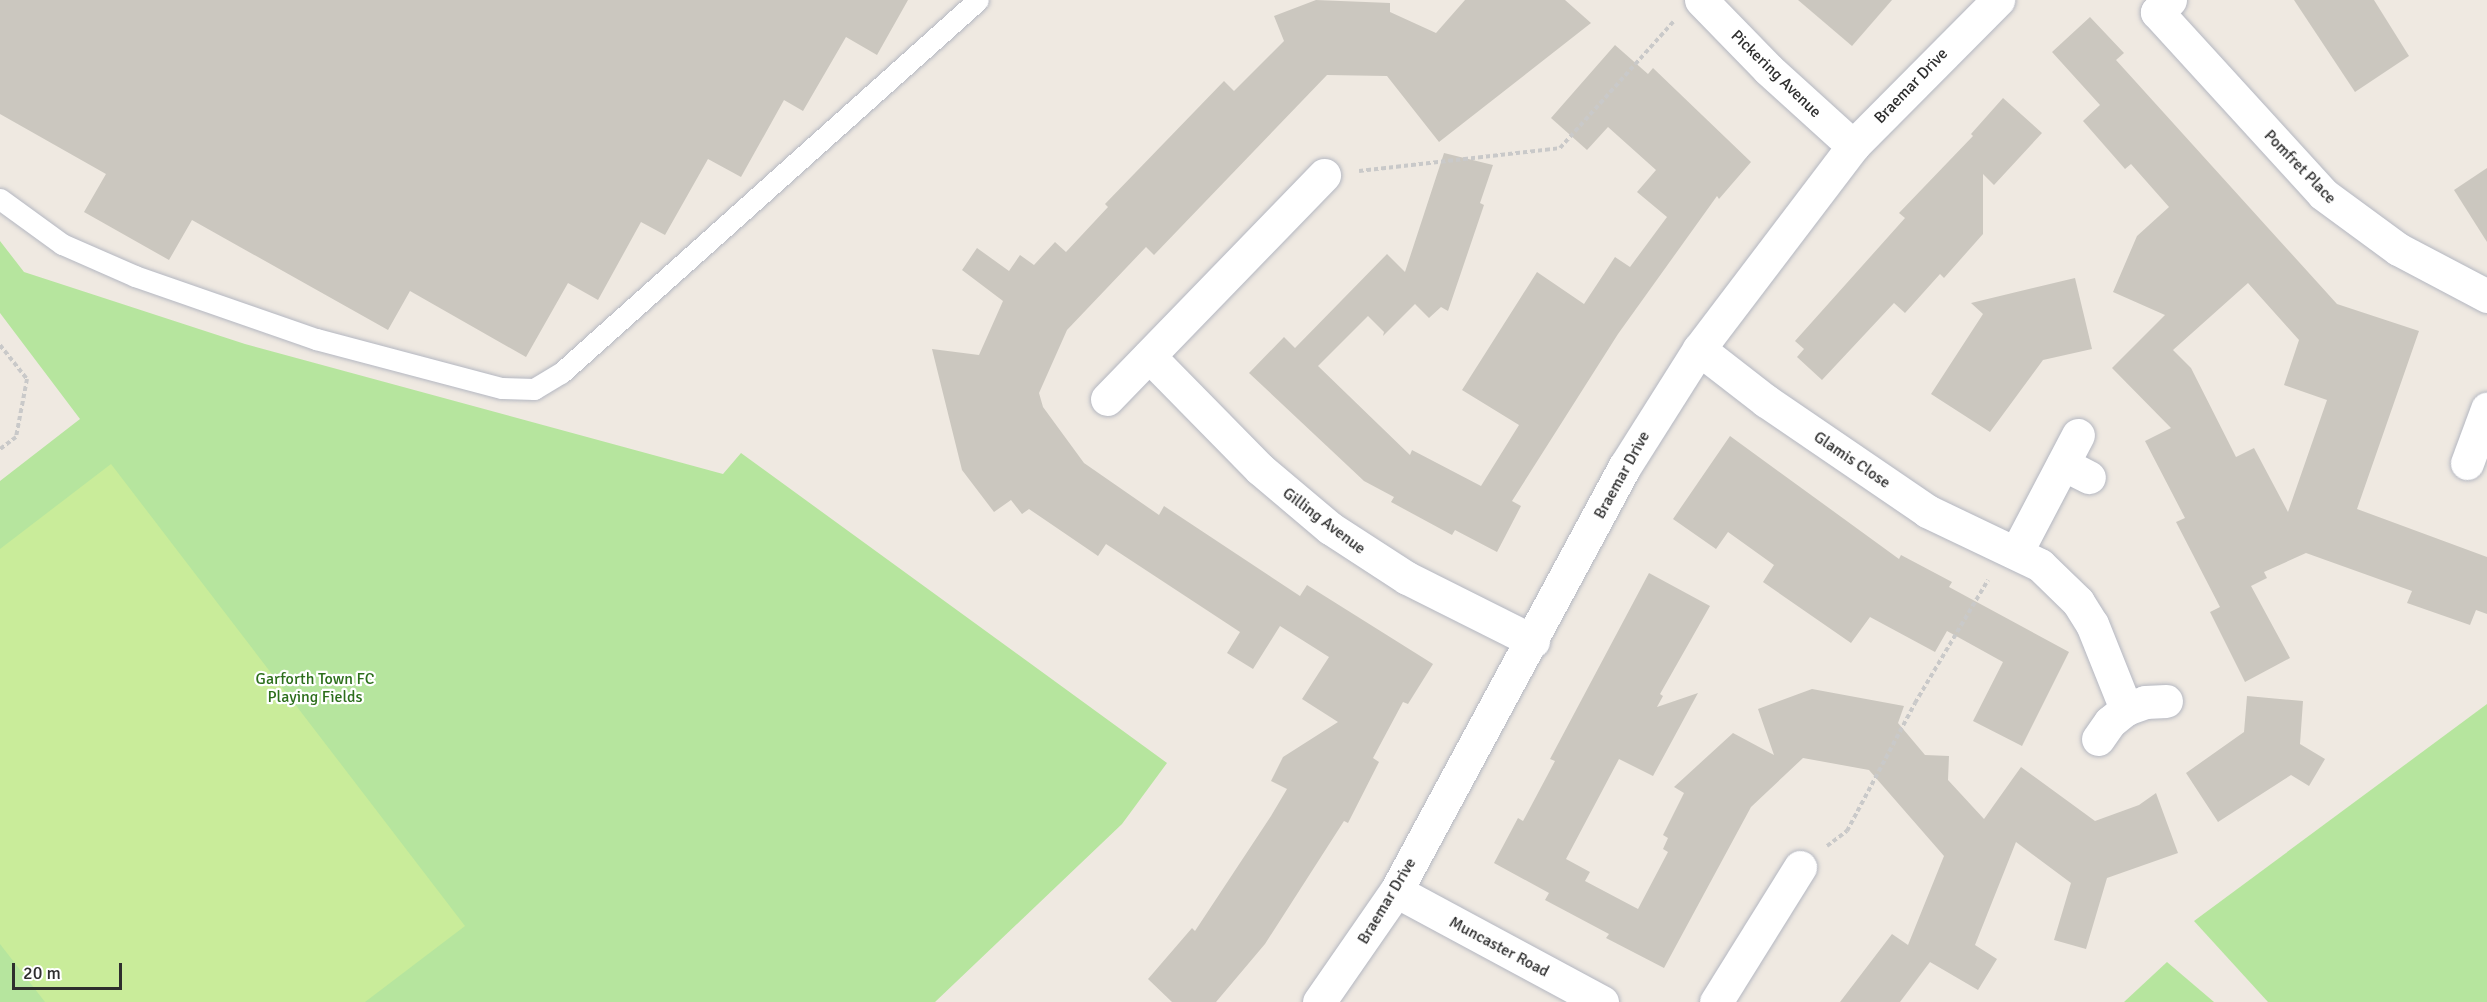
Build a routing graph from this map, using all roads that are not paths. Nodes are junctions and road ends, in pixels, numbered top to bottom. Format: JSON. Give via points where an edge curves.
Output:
{"nodes":[{"id":1,"x":978,"y":0,"type":"edge"},
{"id":2,"x":1998,"y":0,"type":"edge"},
{"id":3,"x":2170,"y":0,"type":"edge"},
{"id":4,"x":1689,"y":9,"type":"edge"},
{"id":5,"x":1853,"y":146,"type":"junction"},
{"id":6,"x":1324,"y":175,"type":"road end"},
{"id":7,"x":0,"y":199,"type":"edge"},
{"id":8,"x":2487,"y":296,"type":"edge"},
{"id":9,"x":1699,"y":349,"type":"junction"},
{"id":10,"x":1149,"y":356,"type":"junction"},
{"id":11,"x":1107,"y":399,"type":"dead end"},
{"id":12,"x":2487,"y":409,"type":"edge"},
{"id":13,"x":2078,"y":435,"type":"dead end"},
{"id":14,"x":2467,"y":463,"type":"dead end"},
{"id":15,"x":2013,"y":548,"type":"junction"},
{"id":16,"x":1533,"y":641,"type":"junction"},
{"id":17,"x":2166,"y":701,"type":"dead end"},
{"id":18,"x":2126,"y":709,"type":"junction"},
{"id":19,"x":2098,"y":739,"type":"dead end"},
{"id":20,"x":1800,"y":867,"type":"road end"},
{"id":21,"x":1396,"y":891,"type":"junction"},
{"id":22,"x":1318,"y":1002,"type":"edge"},
{"id":23,"x":1602,"y":1002,"type":"edge"},
{"id":24,"x":1716,"y":1002,"type":"edge"}],
"edges":[{"from":1,"to":7,"type":"lane","via":[[561,373],[534,389],[502,388],[316,339],[135,276],[62,244]]},
{"from":2,"to":5,"type":"street","name":"Braemar Drive"},
{"from":3,"to":8,"type":"street","name":"Pomfret Place","via":[[2157,12],[2323,195],[2398,249]]},
{"from":4,"to":5,"type":"street","name":"Pickering Avenue","via":[[1768,69]]},
{"from":5,"to":9,"type":"street","name":"Braemar Drive"},
{"from":6,"to":10,"type":"street"},
{"from":9,"to":15,"type":"street","name":"Glamis Close","via":[[1766,402],[1928,510]]},
{"from":9,"to":16,"type":"street","name":"Braemar Drive","via":[[1625,466]]},
{"from":10,"to":11,"type":"street"},
{"from":10,"to":16,"type":"street","name":"Gilling Avenue","via":[[1260,469],[1330,528],[1407,578]]},
{"from":12,"to":14,"type":"street"},
{"from":13,"to":15,"type":"street","via":[[2076,470]]},
{"from":15,"to":18,"type":"street","name":"Glamis Close","via":[[2040,565],[2078,602],[2104,646]]},
{"from":16,"to":21,"type":"street","name":"Braemar Drive"},
{"from":17,"to":18,"type":"street","via":[[2145,702]]},
{"from":18,"to":19,"type":"street"},
{"from":20,"to":24,"type":"street"},
{"from":21,"to":22,"type":"street","name":"Braemar Drive"},
{"from":21,"to":23,"type":"street","name":"Muncaster Road"}]}
